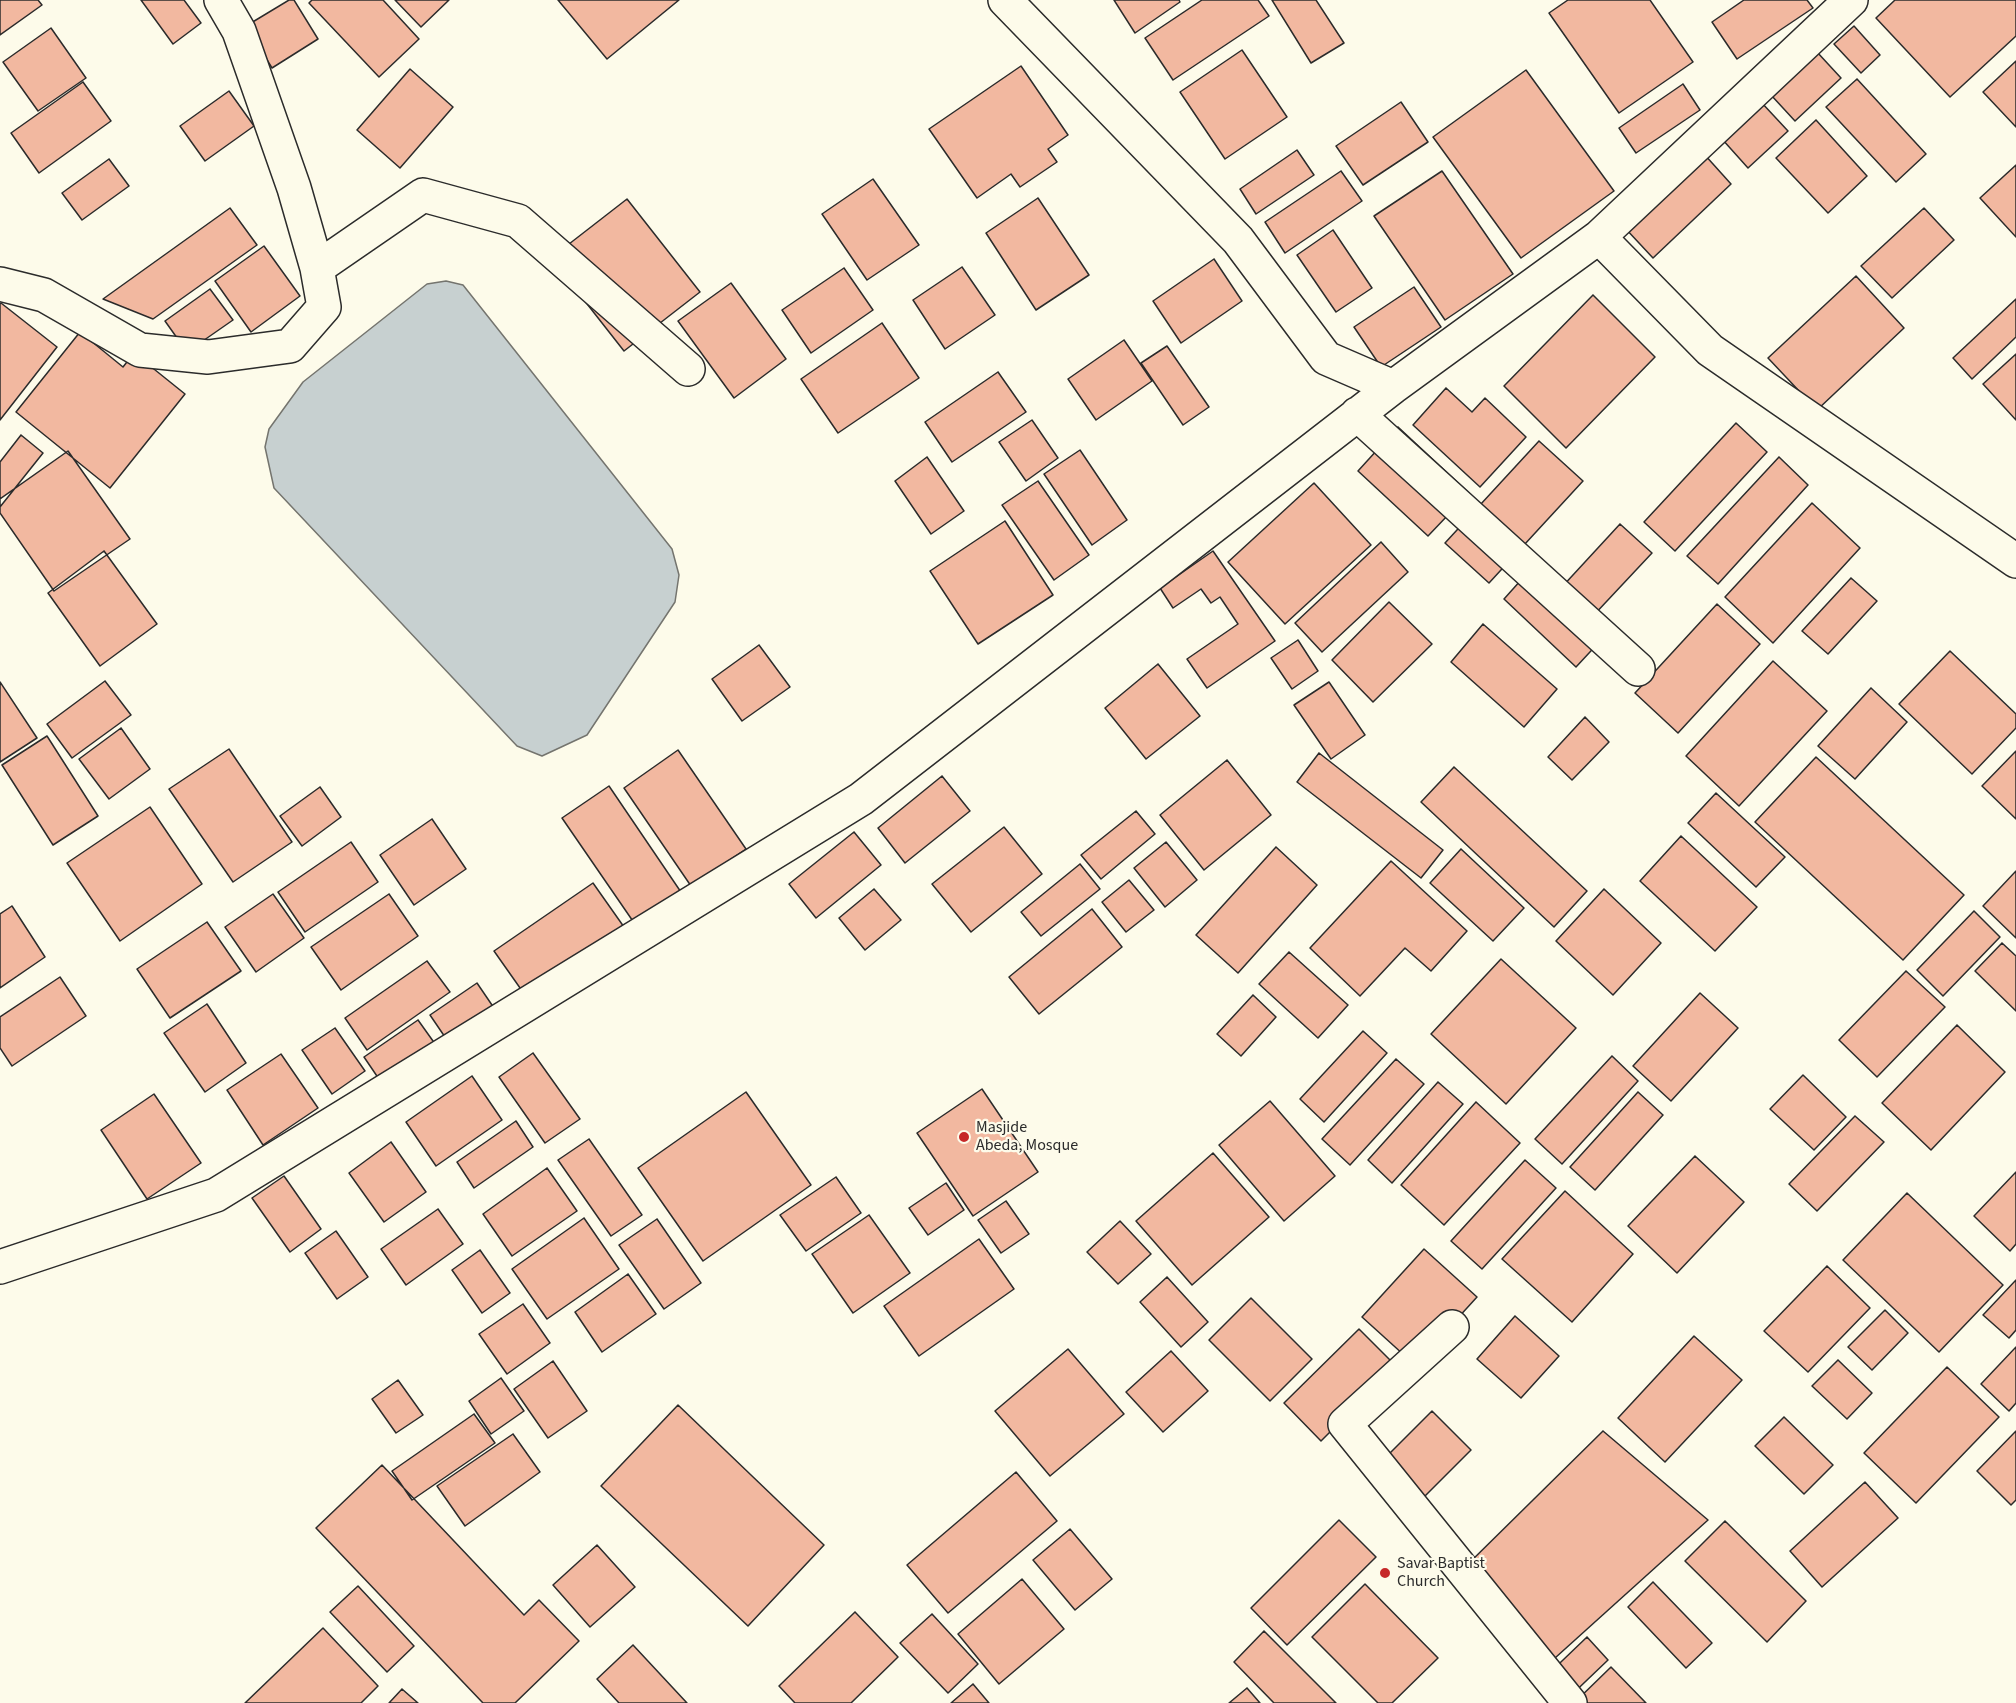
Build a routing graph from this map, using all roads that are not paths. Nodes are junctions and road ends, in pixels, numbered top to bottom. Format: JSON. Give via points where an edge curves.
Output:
{"nodes":[{"id":1,"x":221,"y":0,"type":"edge"},
{"id":2,"x":1005,"y":0,"type":"edge"},
{"id":3,"x":1851,"y":0,"type":"edge"},
{"id":4,"x":1599,"y":237,"type":"junction"},
{"id":5,"x":317,"y":268,"type":"junction"},
{"id":6,"x":0,"y":284,"type":"edge"},
{"id":7,"x":688,"y":369,"type":"dead end"},
{"id":8,"x":1393,"y":387,"type":"junction"},
{"id":9,"x":1357,"y":414,"type":"junction"},
{"id":10,"x":2016,"y":561,"type":"edge"},
{"id":11,"x":1638,"y":669,"type":"dead end"},
{"id":12,"x":0,"y":1267,"type":"edge"},
{"id":13,"x":1452,"y":1327,"type":"dead end"},
{"id":14,"x":1570,"y":1703,"type":"edge"}],
"edges":[{"from":1,"to":5,"type":"street","via":[[238,31],[294,188]]},
{"from":2,"to":8,"type":"street","via":[[1238,240],[1326,358]]},
{"from":3,"to":4,"type":"street"},
{"from":4,"to":8,"type":"street"},
{"from":4,"to":10,"type":"street","via":[[1710,350]]},
{"from":5,"to":6,"type":"street","via":[[324,307],[290,346],[208,357],[140,350],[44,295]]},
{"from":5,"to":7,"type":"street","via":[[423,195],[518,221]]},
{"from":8,"to":9,"type":"street"},
{"from":9,"to":11,"type":"street"},
{"from":9,"to":12,"type":"street","via":[[861,799],[216,1195]]},
{"from":13,"to":14,"type":"street","via":[[1345,1424]]}]}
